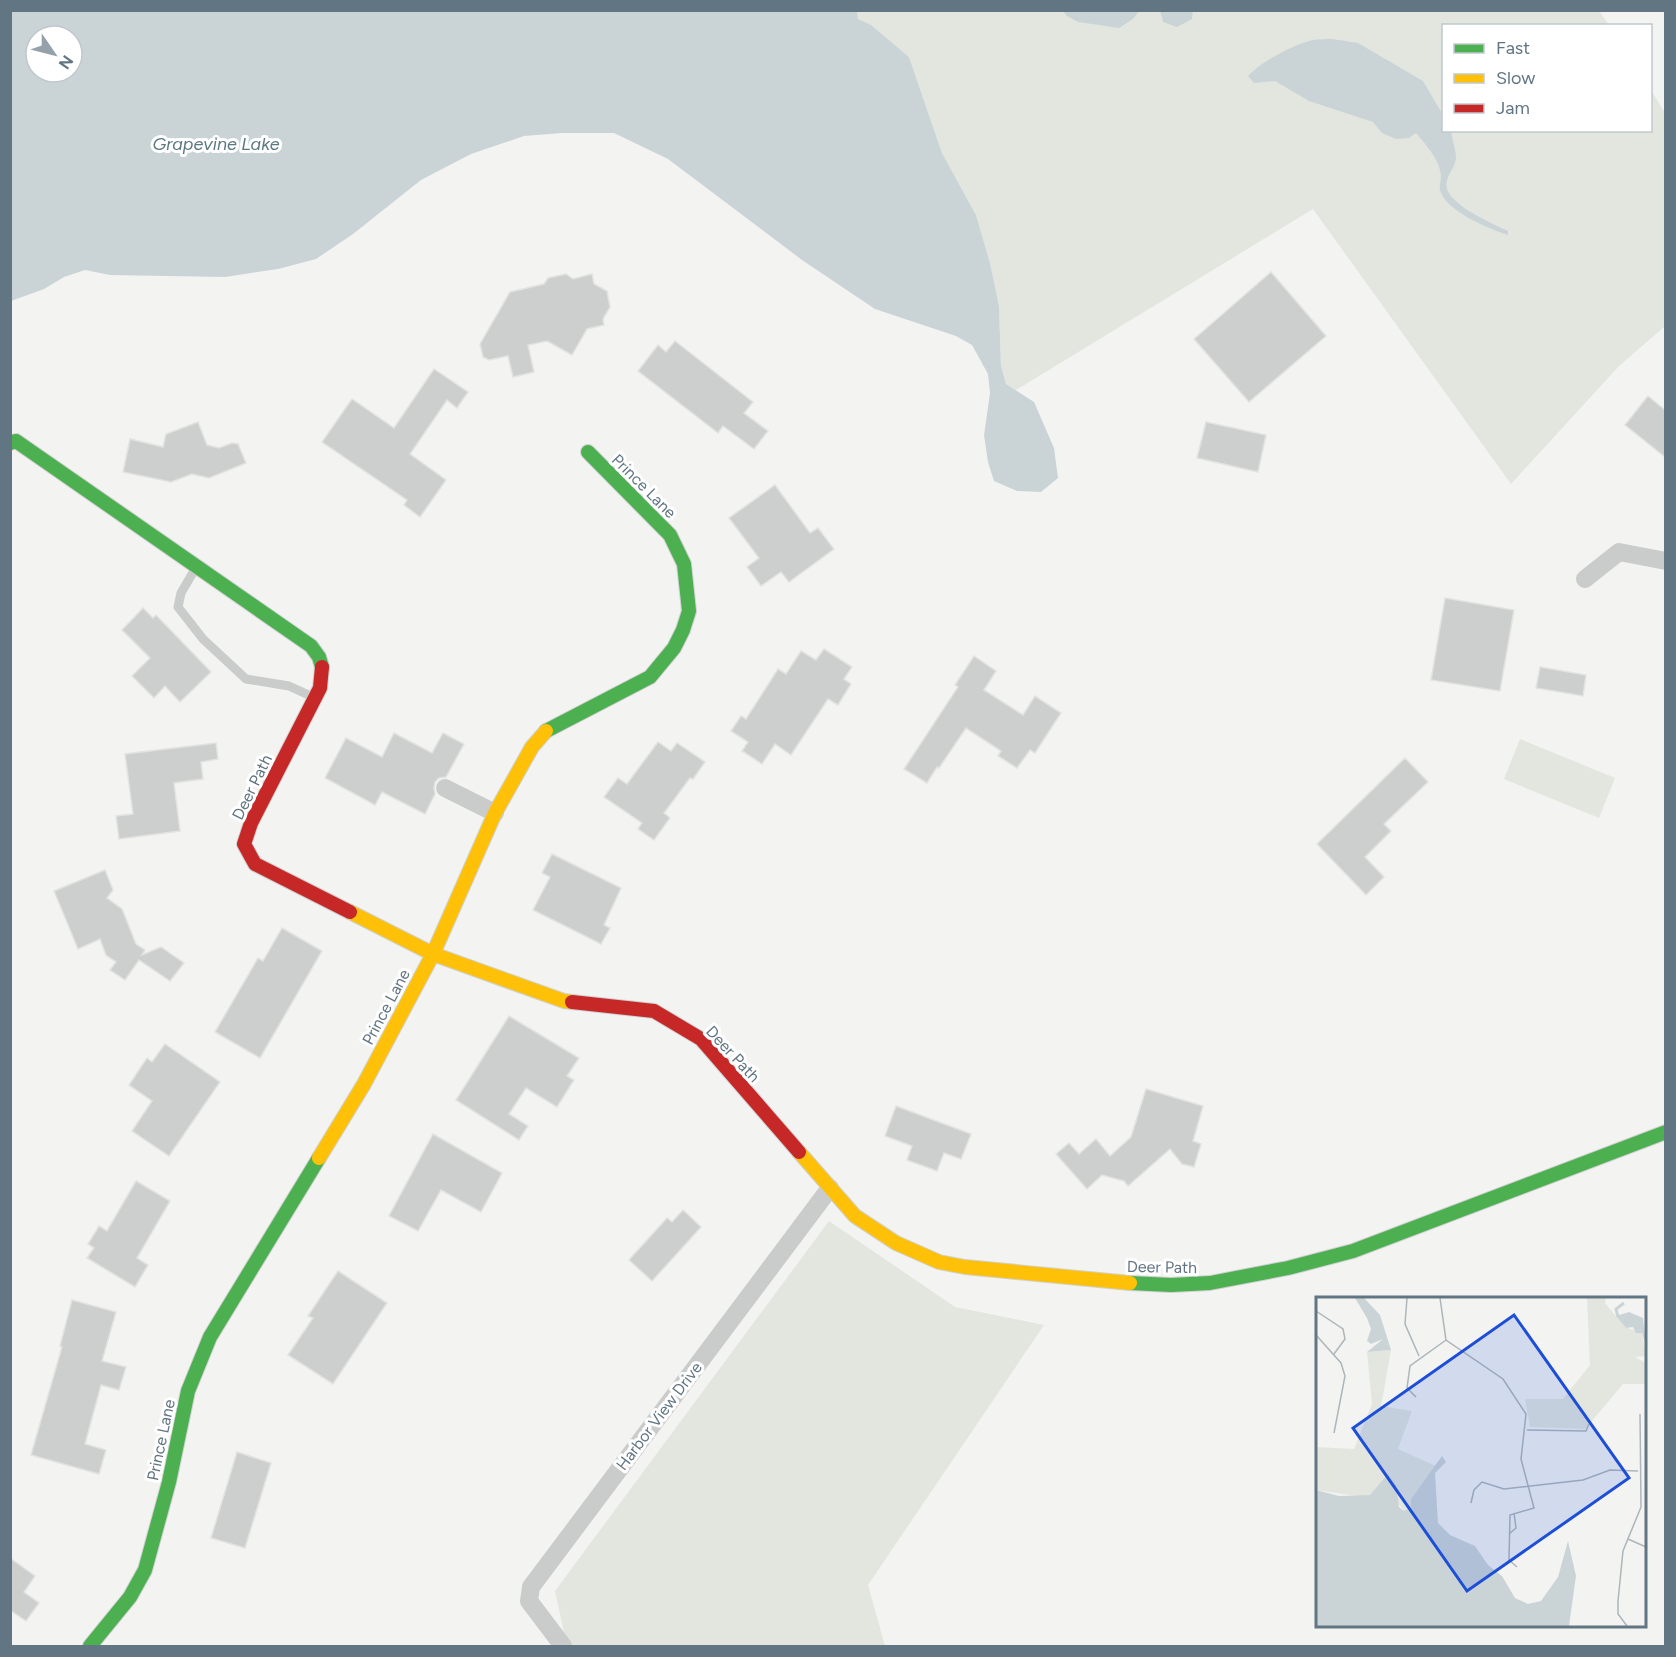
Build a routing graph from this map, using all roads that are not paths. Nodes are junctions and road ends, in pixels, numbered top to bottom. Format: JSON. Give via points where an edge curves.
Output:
{"nodes":[{"id":1,"x":10,"y":443,"type":"edge"},
{"id":2,"x":588,"y":452,"type":"dead end"},
{"id":3,"x":1665,"y":561,"type":"edge"},
{"id":4,"x":196,"y":567,"type":"junction"},
{"id":5,"x":1585,"y":579,"type":"dead end"},
{"id":6,"x":315,"y":698,"type":"junction"},
{"id":7,"x":445,"y":788,"type":"dead end"},
{"id":8,"x":495,"y":813,"type":"junction"},
{"id":9,"x":433,"y":954,"type":"junction"},
{"id":10,"x":1665,"y":1132,"type":"edge"},
{"id":11,"x":830,"y":1188,"type":"junction"},
{"id":12,"x":90,"y":1647,"type":"edge"},
{"id":13,"x":563,"y":1647,"type":"edge"}],
"edges":[{"from":1,"to":4,"type":"street","name":"Deer Path","via":[[16,441]]},
{"from":2,"to":8,"type":"street","name":"Prince Lane","via":[[670,536],[684,564],[689,611],[674,648],[650,677],[545,731]]},
{"from":3,"to":5,"type":"street","via":[[1619,552]]},
{"from":4,"to":6,"type":"street","name":"Deer Path","via":[[311,646],[324,667]]},
{"from":4,"to":6,"type":"lane","via":[[181,593],[178,607],[203,639],[246,679],[289,686]]},
{"from":6,"to":9,"type":"street","name":"Deer Path","via":[[244,843],[255,864]]},
{"from":7,"to":8,"type":"street"},
{"from":8,"to":9,"type":"street","name":"Prince Lane"},
{"from":9,"to":11,"type":"street","name":"Deer Path","via":[[564,1001],[654,1011],[701,1039]]},
{"from":9,"to":12,"type":"street","name":"Prince Lane","via":[[364,1084],[210,1337],[188,1391],[145,1570],[130,1597]]},
{"from":10,"to":11,"type":"street","name":"Deer Path","via":[[1353,1251],[1210,1283],[1109,1282],[939,1262],[896,1243],[855,1216]]},
{"from":11,"to":13,"type":"street","name":"Harbor View Drive","via":[[531,1587],[529,1601]]}]}
